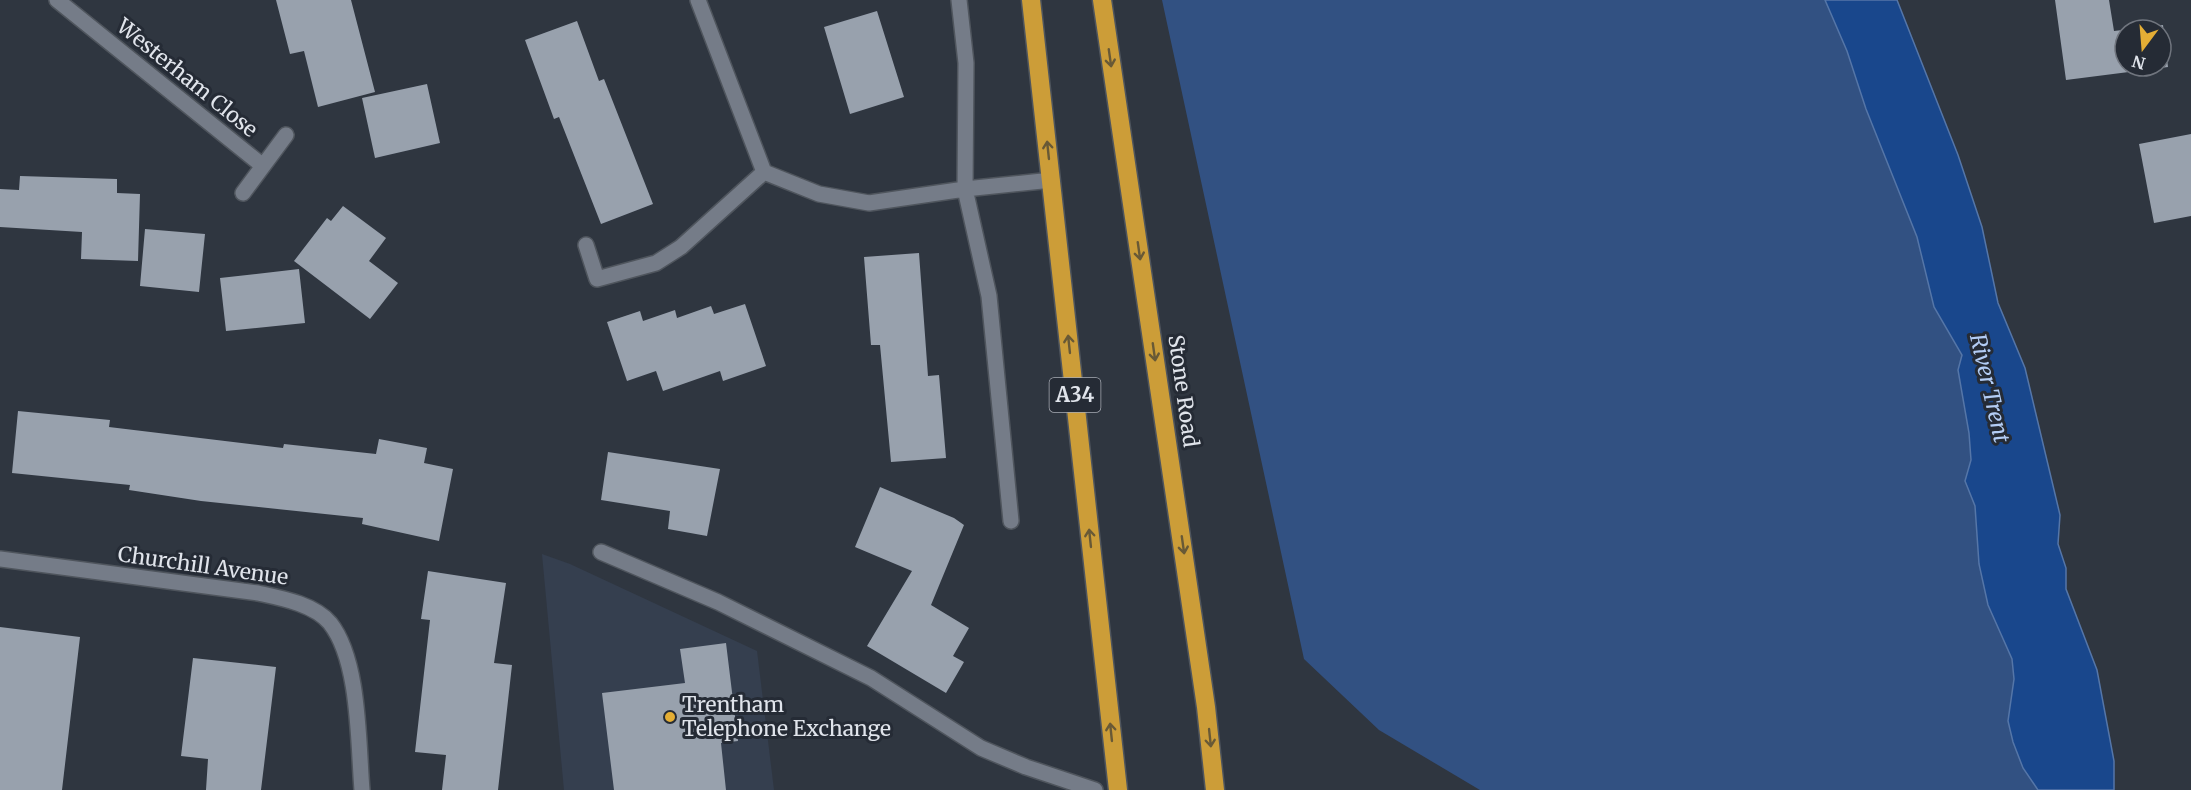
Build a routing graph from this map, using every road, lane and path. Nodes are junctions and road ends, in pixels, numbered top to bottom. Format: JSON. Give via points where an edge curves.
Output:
{"nodes":[{"id":1,"x":57,"y":0,"type":"edge"},
{"id":2,"x":698,"y":0,"type":"edge"},
{"id":3,"x":959,"y":0,"type":"edge"},
{"id":4,"x":1031,"y":0,"type":"edge"},
{"id":5,"x":1102,"y":0,"type":"edge"},
{"id":6,"x":286,"y":135,"type":"dead end"},
{"id":7,"x":263,"y":166,"type":"junction"},
{"id":8,"x":764,"y":172,"type":"junction"},
{"id":9,"x":1052,"y":180,"type":"junction"},
{"id":10,"x":965,"y":189,"type":"junction"},
{"id":11,"x":243,"y":193,"type":"dead end"},
{"id":12,"x":586,"y":245,"type":"dead end"},
{"id":13,"x":1011,"y":521,"type":"dead end"},
{"id":14,"x":601,"y":552,"type":"dead end"},
{"id":15,"x":0,"y":559,"type":"edge"},
{"id":16,"x":362,"y":790,"type":"edge"},
{"id":17,"x":1095,"y":790,"type":"edge"},
{"id":18,"x":1118,"y":790,"type":"edge"},
{"id":19,"x":1215,"y":790,"type":"edge"}],
"edges":[{"from":1,"to":7,"type":"street","name":"Westerham Close"},
{"from":2,"to":8,"type":"street"},
{"from":3,"to":10,"type":"street","via":[[966,63]]},
{"from":9,"to":4,"type":"highway","number":"A34","one_way":true},
{"from":5,"to":19,"type":"highway","name":"Stone Road","one_way":true,"via":[[1204,687]]},
{"from":6,"to":7,"type":"street","name":"Westerham Close"},
{"from":7,"to":11,"type":"street","name":"Westerham Close"},
{"from":8,"to":10,"type":"street","via":[[819,194],[869,203]]},
{"from":8,"to":12,"type":"street","via":[[681,247],[656,263],[597,279]]},
{"from":9,"to":10,"type":"street"},
{"from":18,"to":9,"type":"highway","number":"A34","one_way":true},
{"from":10,"to":13,"type":"street","via":[[989,296]]},
{"from":14,"to":17,"type":"street","via":[[718,602],[871,678],[981,748]]},
{"from":15,"to":16,"type":"street","name":"Churchill Avenue","via":[[296,601],[330,622],[351,667]]}]}
